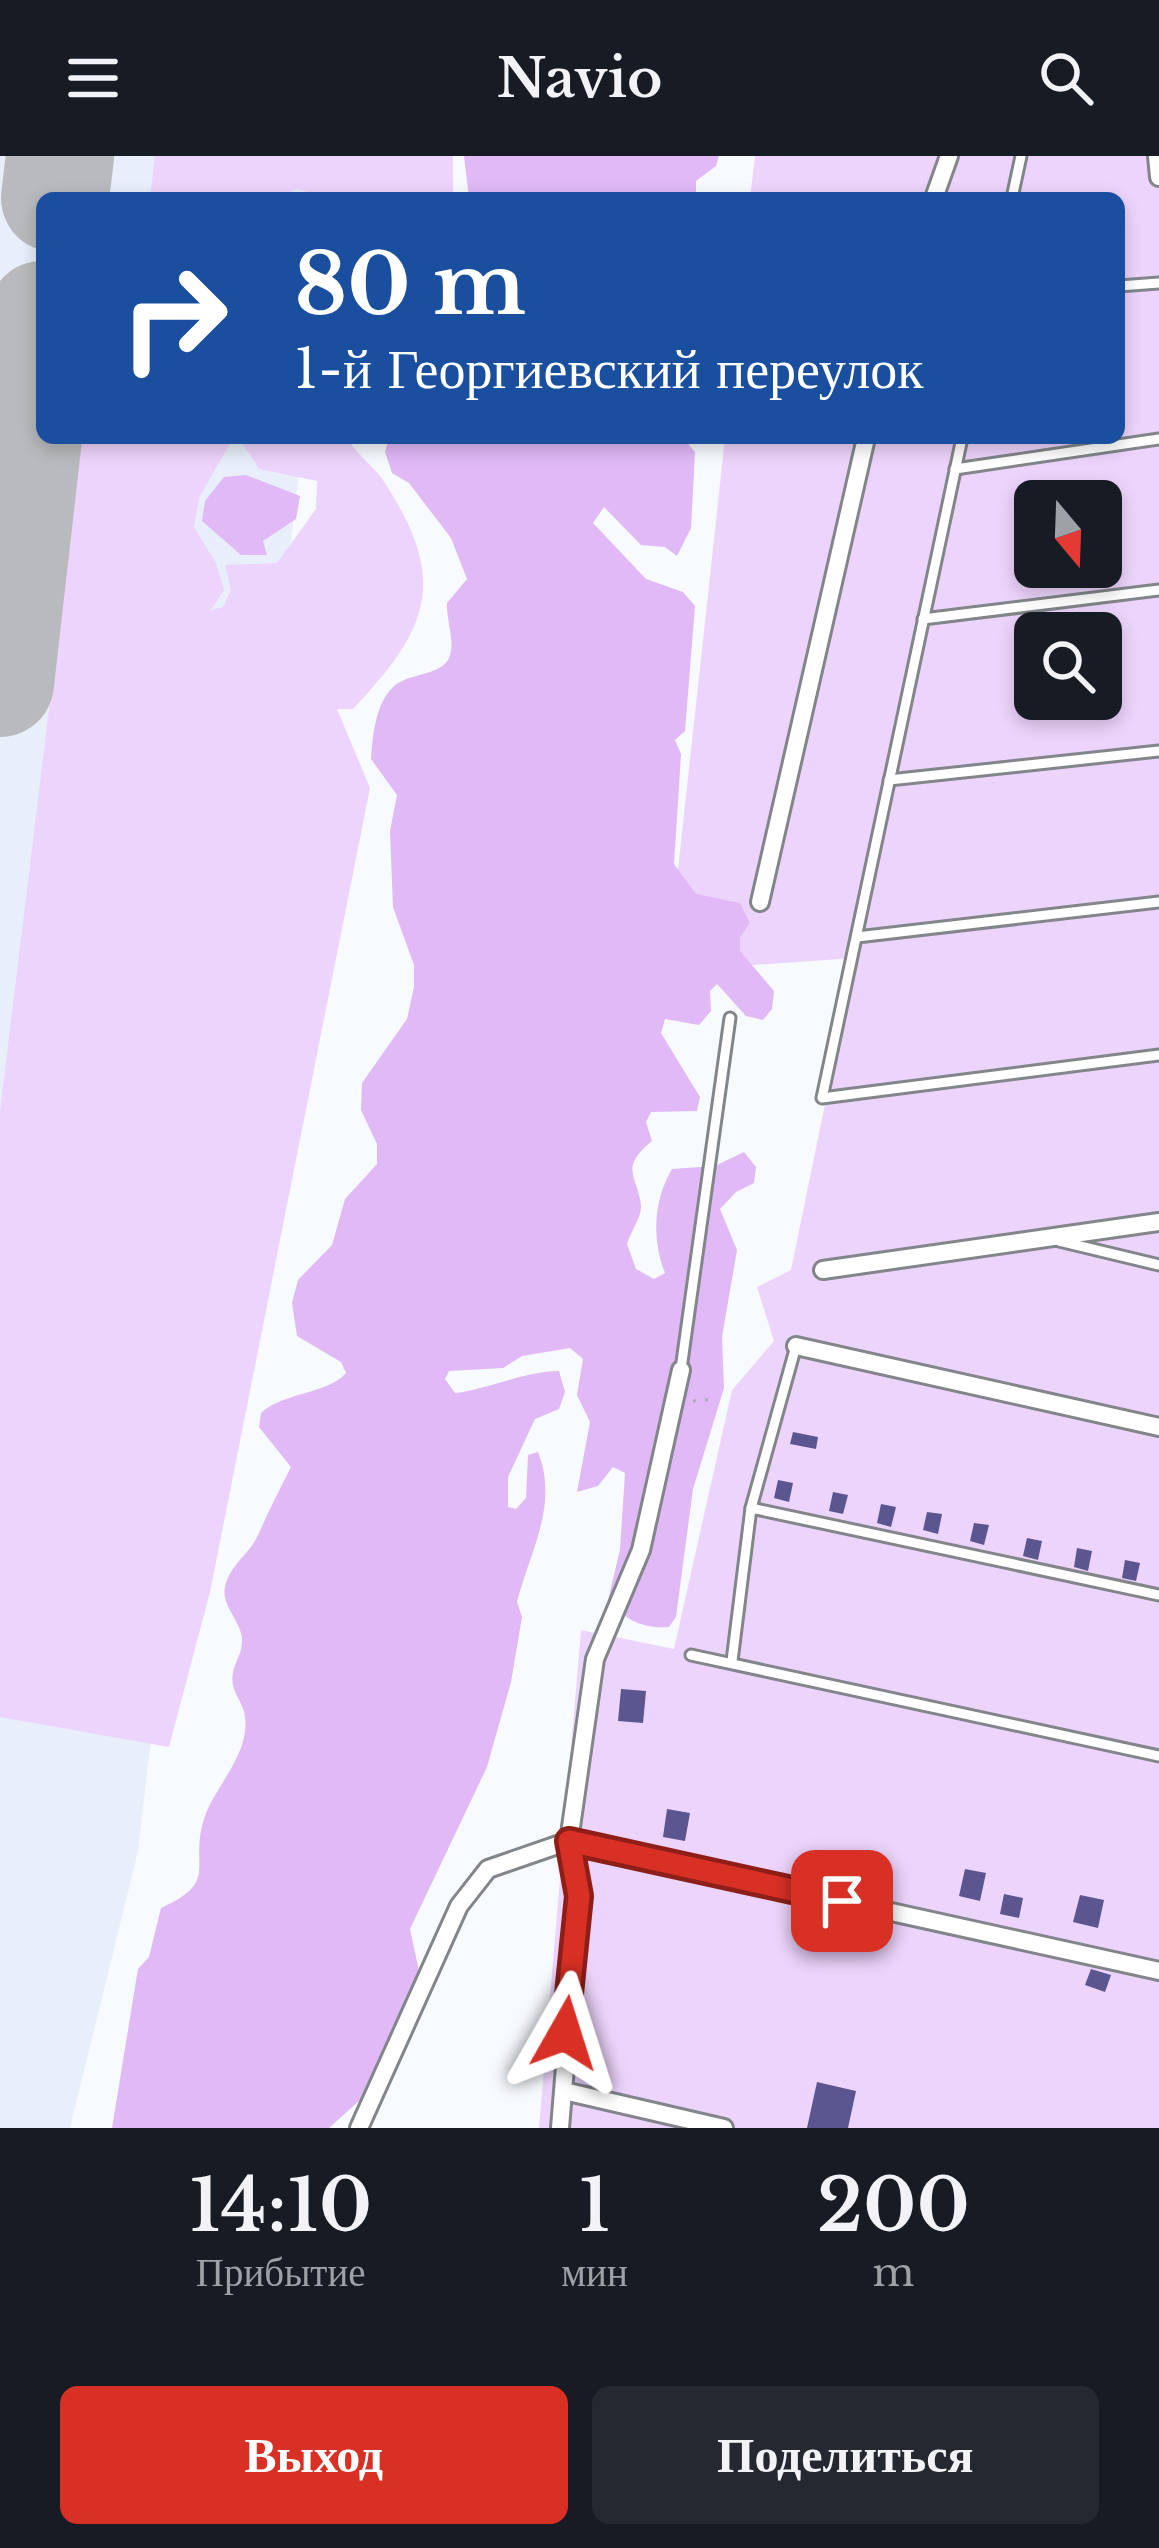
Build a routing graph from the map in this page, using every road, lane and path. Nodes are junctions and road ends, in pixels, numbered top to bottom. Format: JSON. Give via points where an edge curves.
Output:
{"nodes":[{"id":1,"x":949,"y":156,"type":"edge"},
{"id":2,"x":1021,"y":156,"type":"edge"},
{"id":3,"x":1156,"y":156,"type":"edge"},
{"id":4,"x":1159,"y":177,"type":"edge"},
{"id":5,"x":936,"y":192,"type":"edge"},
{"id":6,"x":1013,"y":192,"type":"edge"},
{"id":7,"x":1159,"y":283,"type":"edge"},
{"id":8,"x":1125,"y":286,"type":"edge"},
{"id":9,"x":1159,"y":439,"type":"edge"},
{"id":10,"x":865,"y":444,"type":"edge"},
{"id":11,"x":961,"y":444,"type":"edge"},
{"id":12,"x":955,"y":469,"type":"junction"},
{"id":13,"x":1159,"y":590,"type":"edge"},
{"id":14,"x":923,"y":619,"type":"junction"},
{"id":15,"x":1159,"y":751,"type":"edge"},
{"id":16,"x":890,"y":781,"type":"junction"},
{"id":17,"x":760,"y":902,"type":"dead end"},
{"id":18,"x":1159,"y":902,"type":"edge"},
{"id":19,"x":856,"y":937,"type":"junction"},
{"id":20,"x":730,"y":1018,"type":"dead end"},
{"id":21,"x":1159,"y":1055,"type":"edge"},
{"id":22,"x":1159,"y":1222,"type":"edge"},
{"id":23,"x":1040,"y":1236,"type":"junction"},
{"id":24,"x":1159,"y":1265,"type":"edge"},
{"id":25,"x":823,"y":1270,"type":"dead end"},
{"id":26,"x":796,"y":1346,"type":"joint"},
{"id":27,"x":681,"y":1370,"type":"joint"},
{"id":28,"x":717,"y":1399,"type":"dead end"},
{"id":29,"x":673,"y":1402,"type":"junction"},
{"id":30,"x":1159,"y":1427,"type":"edge"},
{"id":31,"x":751,"y":1508,"type":"junction"},
{"id":32,"x":1159,"y":1594,"type":"edge"},
{"id":33,"x":692,"y":1655,"type":"dead end"},
{"id":34,"x":732,"y":1660,"type":"junction"},
{"id":35,"x":1159,"y":1756,"type":"edge"},
{"id":36,"x":569,"y":1841,"type":"junction"},
{"id":37,"x":1159,"y":1971,"type":"edge"},
{"id":38,"x":565,"y":2091,"type":"junction"},
{"id":39,"x":359,"y":2128,"type":"edge"},
{"id":40,"x":560,"y":2128,"type":"edge"},
{"id":41,"x":724,"y":2128,"type":"edge"}],
"edges":[{"from":1,"to":5,"type":"street"},
{"from":2,"to":6,"type":"lane"},
{"from":3,"to":4,"type":"street"},
{"from":7,"to":8,"type":"lane"},
{"from":9,"to":12,"type":"lane"},
{"from":10,"to":17,"type":"street"},
{"from":11,"to":12,"type":"lane"},
{"from":12,"to":14,"type":"lane"},
{"from":13,"to":14,"type":"lane"},
{"from":14,"to":16,"type":"lane"},
{"from":15,"to":16,"type":"lane"},
{"from":16,"to":19,"type":"lane"},
{"from":18,"to":19,"type":"lane"},
{"from":19,"to":21,"type":"lane","via":[[822,1098]]},
{"from":20,"to":27,"type":"lane"},
{"from":22,"to":23,"type":"street"},
{"from":23,"to":24,"type":"lane"},
{"from":23,"to":25,"type":"street"},
{"from":26,"to":30,"type":"street"},
{"from":26,"to":31,"type":"lane"},
{"from":27,"to":29,"type":"street"},
{"from":28,"to":29,"type":"path"},
{"from":29,"to":36,"type":"street","via":[[640,1550],[595,1659]]},
{"from":31,"to":32,"type":"lane"},
{"from":31,"to":34,"type":"lane"},
{"from":33,"to":34,"type":"lane"},
{"from":34,"to":35,"type":"lane"},
{"from":36,"to":37,"type":"street"},
{"from":36,"to":38,"type":"street","via":[[579,1896]]},
{"from":36,"to":39,"type":"street","via":[[488,1869],[460,1906]]},
{"from":38,"to":40,"type":"street"},
{"from":38,"to":41,"type":"street"}]}
